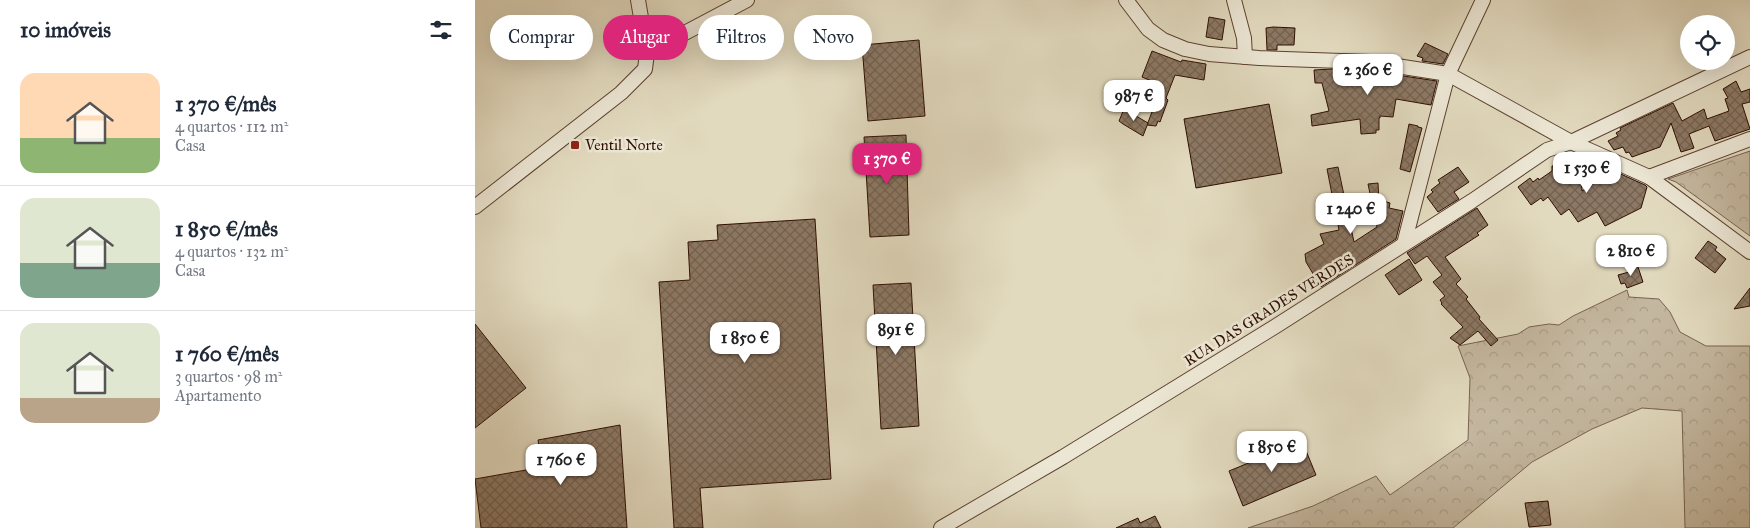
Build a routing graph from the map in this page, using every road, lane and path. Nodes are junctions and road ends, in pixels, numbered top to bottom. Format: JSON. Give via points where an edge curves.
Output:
{"nodes":[{"id":1,"x":638,"y":0,"type":"edge"},
{"id":2,"x":747,"y":0,"type":"edge"},
{"id":3,"x":1127,"y":0,"type":"edge"},
{"id":4,"x":1234,"y":0,"type":"edge"},
{"id":5,"x":1483,"y":0,"type":"edge"},
{"id":6,"x":641,"y":15,"type":"edge"},
{"id":7,"x":688,"y":31,"type":"edge"},
{"id":8,"x":1245,"y":57,"type":"junction"},
{"id":9,"x":1750,"y":57,"type":"edge"},
{"id":10,"x":646,"y":60,"type":"edge"},
{"id":11,"x":1448,"y":74,"type":"junction"},
{"id":12,"x":1750,"y":139,"type":"edge"},
{"id":13,"x":1571,"y":142,"type":"junction"},
{"id":14,"x":1649,"y":177,"type":"junction"},
{"id":15,"x":475,"y":207,"type":"edge"},
{"id":16,"x":1405,"y":244,"type":"junction"},
{"id":17,"x":1750,"y":252,"type":"edge"},
{"id":18,"x":941,"y":528,"type":"edge"}],
"edges":[{"from":1,"to":6,"type":"street"},
{"from":2,"to":7,"type":"street"},
{"from":3,"to":8,"type":"street","via":[[1148,29],[1163,40],[1209,54]]},
{"from":4,"to":8,"type":"street","via":[[1244,38]]},
{"from":5,"to":11,"type":"street"},
{"from":8,"to":11,"type":"street","via":[[1371,62]]},
{"from":9,"to":13,"type":"street","name":"RUA DAS GRADES VERDES"},
{"from":10,"to":15,"type":"street","via":[[645,69],[621,93]]},
{"from":11,"to":13,"type":"street"},
{"from":11,"to":16,"type":"street"},
{"from":12,"to":14,"type":"street"},
{"from":13,"to":14,"type":"street"},
{"from":13,"to":16,"type":"street","name":"RUA DAS GRADES VERDES","via":[[1547,150]]},
{"from":14,"to":17,"type":"street"},
{"from":16,"to":18,"type":"street","name":"RUA DAS GRADES VERDES","via":[[1121,421]]}]}
